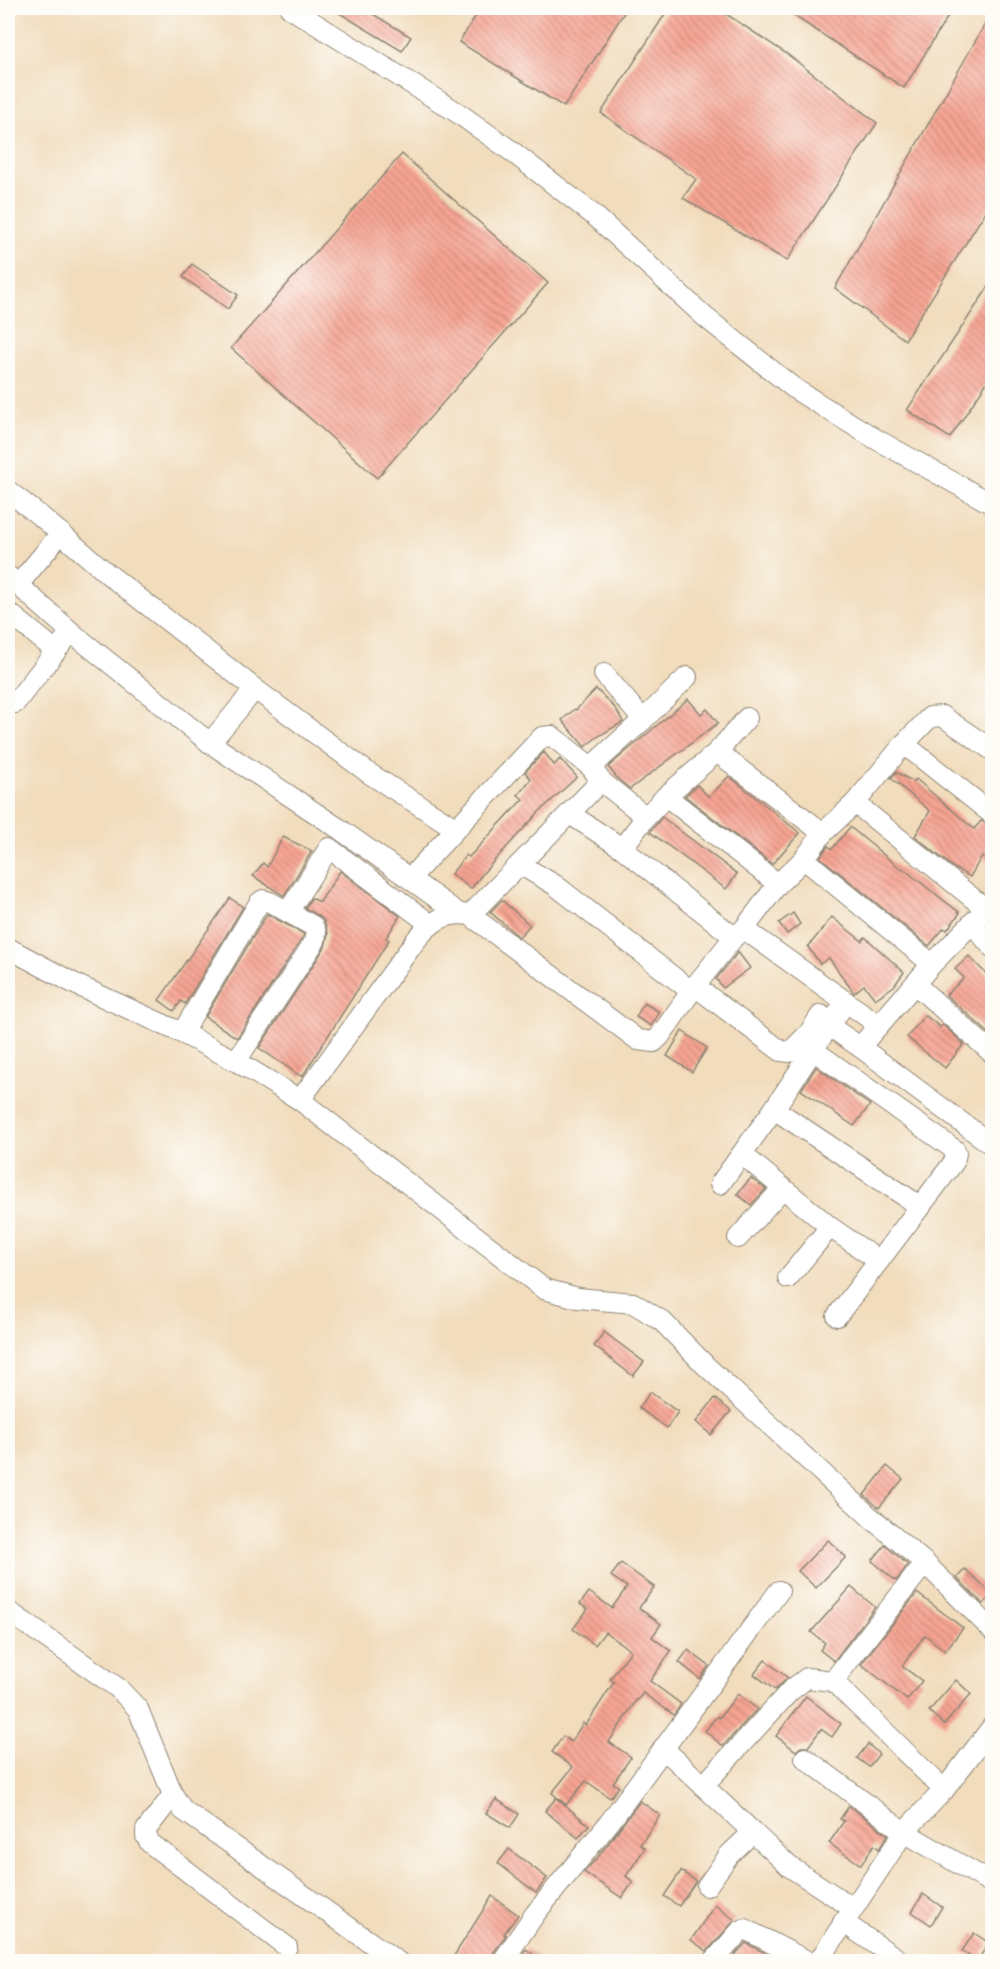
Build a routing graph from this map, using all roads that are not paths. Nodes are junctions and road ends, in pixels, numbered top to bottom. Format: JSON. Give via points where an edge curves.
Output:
{"nodes":[{"id":1,"x":290,"y":8,"type":"edge"},
{"id":2,"x":8,"y":491,"type":"edge"},
{"id":3,"x":993,"y":504,"type":"edge"},
{"id":4,"x":61,"y":533,"type":"junction"},
{"id":5,"x":13,"y":581,"type":"edge"},
{"id":6,"x":8,"y":612,"type":"edge"},
{"id":7,"x":71,"y":632,"type":"junction"},
{"id":8,"x":56,"y":651,"type":"junction"},
{"id":9,"x":604,"y":674,"type":"dead end"},
{"id":10,"x":687,"y":677,"type":"dead end"},
{"id":11,"x":255,"y":689,"type":"junction"},
{"id":12,"x":8,"y":703,"type":"edge"},
{"id":13,"x":747,"y":718,"type":"dead end"},
{"id":14,"x":643,"y":720,"type":"junction"},
{"id":15,"x":210,"y":743,"type":"junction"},
{"id":16,"x":904,"y":744,"type":"junction"},
{"id":17,"x":993,"y":750,"type":"edge"},
{"id":18,"x":717,"y":752,"type":"junction"},
{"id":19,"x":596,"y":774,"type":"junction"},
{"id":20,"x":666,"y":795,"type":"junction"},
{"id":21,"x":855,"y":803,"type":"junction"},
{"id":22,"x":570,"y":814,"type":"junction"},
{"id":23,"x":993,"y":814,"type":"edge"},
{"id":24,"x":646,"y":817,"type":"junction"},
{"id":25,"x":455,"y":828,"type":"junction"},
{"id":26,"x":823,"y":833,"type":"junction"},
{"id":27,"x":622,"y":848,"type":"junction"},
{"id":28,"x":804,"y":859,"type":"junction"},
{"id":29,"x":521,"y":865,"type":"junction"},
{"id":30,"x":410,"y":879,"type":"junction"},
{"id":31,"x":778,"y":885,"type":"junction"},
{"id":32,"x":989,"y":906,"type":"edge"},
{"id":33,"x":288,"y":912,"type":"junction"},
{"id":34,"x":464,"y":914,"type":"junction"},
{"id":35,"x":972,"y":923,"type":"junction"},
{"id":36,"x":430,"y":924,"type":"junction"},
{"id":37,"x":739,"y":933,"type":"junction"},
{"id":38,"x":993,"y":947,"type":"edge"},
{"id":39,"x":8,"y":948,"type":"edge"},
{"id":40,"x":932,"y":964,"type":"junction"},
{"id":41,"x":915,"y":984,"type":"junction"},
{"id":42,"x":693,"y":988,"type":"junction"},
{"id":43,"x":841,"y":999,"type":"junction"},
{"id":44,"x":824,"y":1023,"type":"junction"},
{"id":45,"x":879,"y":1025,"type":"junction"},
{"id":46,"x":182,"y":1033,"type":"junction"},
{"id":47,"x":860,"y":1047,"type":"junction"},
{"id":48,"x":813,"y":1050,"type":"junction"},
{"id":49,"x":993,"y":1053,"type":"edge"},
{"id":50,"x":236,"y":1061,"type":"junction"},
{"id":51,"x":300,"y":1101,"type":"junction"},
{"id":52,"x":774,"y":1109,"type":"junction"},
{"id":53,"x":993,"y":1145,"type":"edge"},
{"id":54,"x":742,"y":1155,"type":"junction"},
{"id":55,"x":720,"y":1184,"type":"dead end"},
{"id":56,"x":782,"y":1189,"type":"junction"},
{"id":57,"x":921,"y":1207,"type":"junction"},
{"id":58,"x":831,"y":1227,"type":"junction"},
{"id":59,"x":738,"y":1238,"type":"dead end"},
{"id":60,"x":879,"y":1261,"type":"junction"},
{"id":61,"x":788,"y":1278,"type":"dead end"},
{"id":62,"x":837,"y":1316,"type":"dead end"},
{"id":63,"x":925,"y":1563,"type":"junction"},
{"id":64,"x":779,"y":1591,"type":"dead end"},
{"id":65,"x":8,"y":1611,"type":"edge"},
{"id":66,"x":993,"y":1630,"type":"edge"},
{"id":67,"x":833,"y":1681,"type":"junction"},
{"id":68,"x":993,"y":1727,"type":"edge"},
{"id":69,"x":663,"y":1749,"type":"junction"},
{"id":70,"x":805,"y":1758,"type":"dead end"},
{"id":71,"x":703,"y":1786,"type":"junction"},
{"id":72,"x":944,"y":1790,"type":"junction"},
{"id":73,"x":173,"y":1795,"type":"junction"},
{"id":74,"x":904,"y":1832,"type":"junction"},
{"id":75,"x":753,"y":1833,"type":"junction"},
{"id":76,"x":993,"y":1883,"type":"edge"},
{"id":77,"x":707,"y":1886,"type":"dead end"},
{"id":78,"x":848,"y":1915,"type":"junction"},
{"id":79,"x":287,"y":1947,"type":"dead end"},
{"id":80,"x":398,"y":1962,"type":"edge"},
{"id":81,"x":502,"y":1962,"type":"edge"},
{"id":82,"x":713,"y":1962,"type":"edge"},
{"id":83,"x":809,"y":1962,"type":"edge"},
{"id":84,"x":818,"y":1962,"type":"edge"},
{"id":85,"x":902,"y":1962,"type":"edge"}],
"edges":[{"from":1,"to":3,"type":"street","via":[[510,150],[595,216],[705,317],[795,389],[894,450]]},
{"from":2,"to":4,"type":"street"},
{"from":4,"to":5,"type":"street"},
{"from":4,"to":11,"type":"street"},
{"from":5,"to":7,"type":"street"},
{"from":6,"to":8,"type":"street"},
{"from":7,"to":8,"type":"street"},
{"from":7,"to":15,"type":"street"},
{"from":8,"to":12,"type":"street","via":[[15,703]]},
{"from":9,"to":14,"type":"street"},
{"from":10,"to":14,"type":"street"},
{"from":11,"to":15,"type":"street"},
{"from":11,"to":25,"type":"street","via":[[370,774]]},
{"from":13,"to":18,"type":"street"},
{"from":14,"to":19,"type":"street"},
{"from":15,"to":30,"type":"street"},
{"from":16,"to":17,"type":"street","via":[[936,715]]},
{"from":16,"to":21,"type":"street"},
{"from":16,"to":23,"type":"street"},
{"from":18,"to":20,"type":"street"},
{"from":18,"to":26,"type":"street"},
{"from":19,"to":22,"type":"street"},
{"from":19,"to":24,"type":"street"},
{"from":19,"to":25,"type":"street","via":[[552,736],[542,737]]},
{"from":20,"to":24,"type":"street"},
{"from":20,"to":31,"type":"street"},
{"from":21,"to":26,"type":"street"},
{"from":21,"to":32,"type":"street"},
{"from":22,"to":27,"type":"street"},
{"from":22,"to":29,"type":"street"},
{"from":24,"to":27,"type":"street"},
{"from":25,"to":30,"type":"street"},
{"from":26,"to":28,"type":"street"},
{"from":27,"to":37,"type":"street"},
{"from":28,"to":31,"type":"street"},
{"from":28,"to":40,"type":"street"},
{"from":29,"to":34,"type":"street"},
{"from":29,"to":42,"type":"street","via":[[555,885]]},
{"from":30,"to":34,"type":"street"},
{"from":31,"to":37,"type":"street"},
{"from":32,"to":35,"type":"street"},
{"from":33,"to":36,"type":"street","via":[[329,848]]},
{"from":33,"to":46,"type":"street","via":[[270,902],[259,903]]},
{"from":33,"to":50,"type":"street","via":[[313,926],[315,941]]},
{"from":34,"to":36,"type":"street","via":[[441,917]]},
{"from":34,"to":42,"type":"street","via":[[638,1040],[654,1042]]},
{"from":35,"to":38,"type":"street"},
{"from":35,"to":40,"type":"street"},
{"from":36,"to":51,"type":"street"},
{"from":37,"to":42,"type":"street"},
{"from":37,"to":43,"type":"street"},
{"from":39,"to":46,"type":"street"},
{"from":40,"to":41,"type":"street"},
{"from":41,"to":45,"type":"street"},
{"from":41,"to":49,"type":"street"},
{"from":42,"to":44,"type":"street","via":[[782,1051],[790,1052]]},
{"from":43,"to":44,"type":"street"},
{"from":43,"to":45,"type":"street"},
{"from":44,"to":47,"type":"street"},
{"from":44,"to":48,"type":"street"},
{"from":45,"to":47,"type":"street"},
{"from":46,"to":50,"type":"street"},
{"from":47,"to":53,"type":"street"},
{"from":48,"to":52,"type":"street"},
{"from":48,"to":57,"type":"street","via":[[955,1150],[954,1162]]},
{"from":50,"to":51,"type":"street"},
{"from":51,"to":63,"type":"street","via":[[544,1289],[578,1298],[633,1303],[662,1321],[707,1367]]},
{"from":52,"to":54,"type":"street"},
{"from":52,"to":57,"type":"street"},
{"from":54,"to":55,"type":"street"},
{"from":54,"to":56,"type":"street"},
{"from":56,"to":58,"type":"street"},
{"from":56,"to":59,"type":"street"},
{"from":57,"to":60,"type":"street"},
{"from":58,"to":60,"type":"street"},
{"from":58,"to":61,"type":"street"},
{"from":60,"to":62,"type":"street"},
{"from":63,"to":66,"type":"street"},
{"from":63,"to":67,"type":"street"},
{"from":64,"to":69,"type":"street"},
{"from":65,"to":73,"type":"street","via":[[118,1688],[138,1709]]},
{"from":67,"to":71,"type":"street","via":[[807,1678],[790,1691]]},
{"from":67,"to":72,"type":"street"},
{"from":68,"to":72,"type":"street"},
{"from":69,"to":71,"type":"street"},
{"from":69,"to":81,"type":"street"},
{"from":70,"to":74,"type":"street"},
{"from":71,"to":75,"type":"street"},
{"from":72,"to":74,"type":"street"},
{"from":73,"to":79,"type":"street","via":[[146,1830],[150,1843]]},
{"from":73,"to":80,"type":"street","via":[[183,1810]]},
{"from":74,"to":76,"type":"street"},
{"from":74,"to":78,"type":"street"},
{"from":75,"to":77,"type":"street","via":[[729,1854]]},
{"from":75,"to":78,"type":"street"},
{"from":78,"to":84,"type":"street"},
{"from":78,"to":85,"type":"street"},
{"from":82,"to":83,"type":"street","via":[[745,1929]]}]}
